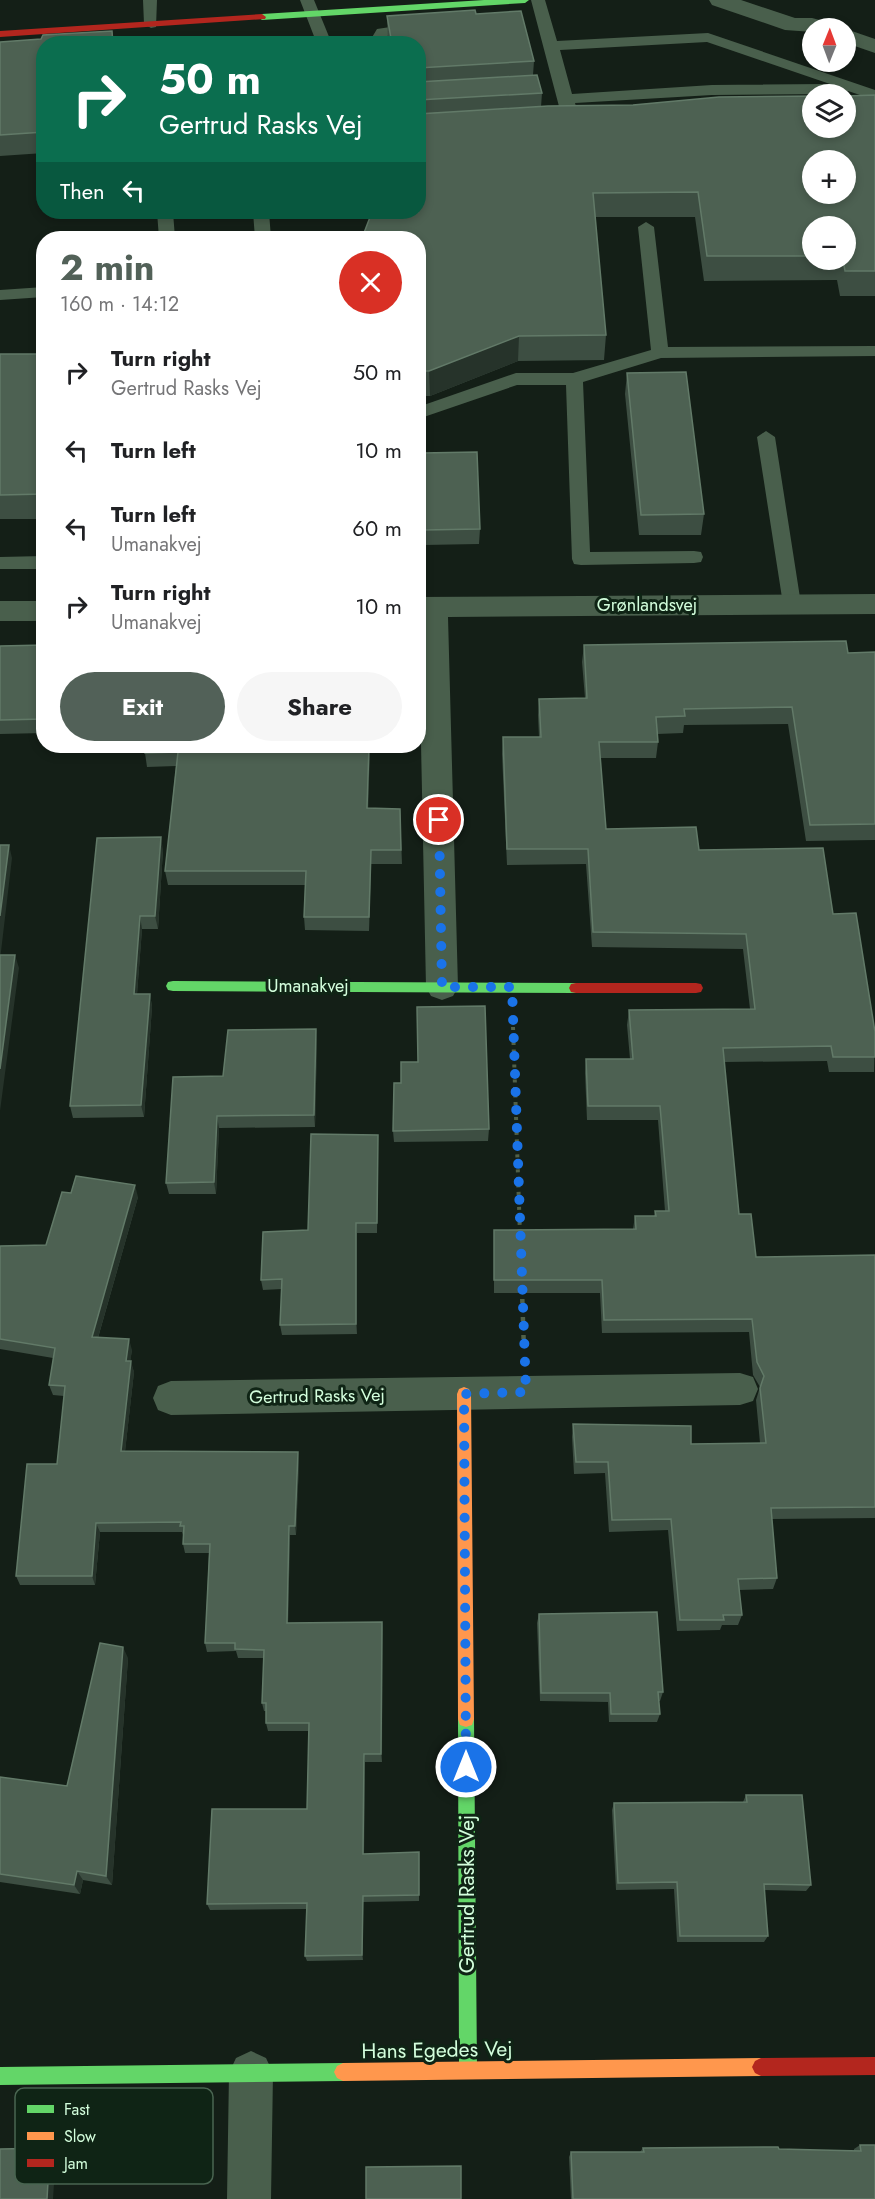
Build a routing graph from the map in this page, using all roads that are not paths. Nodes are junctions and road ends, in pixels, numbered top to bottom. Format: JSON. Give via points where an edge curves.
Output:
{"nodes":[{"id":1,"x":307,"y":0,"type":"edge"},
{"id":2,"x":525,"y":0,"type":"edge"},
{"id":3,"x":538,"y":0,"type":"edge"},
{"id":4,"x":720,"y":0,"type":"edge"},
{"id":5,"x":150,"y":3,"type":"edge"},
{"id":6,"x":798,"y":7,"type":"dead end"},
{"id":7,"x":315,"y":14,"type":"junction"},
{"id":8,"x":812,"y":18,"type":"edge"},
{"id":9,"x":151,"y":24,"type":"junction"},
{"id":10,"x":432,"y":26,"type":"edge"},
{"id":11,"x":802,"y":26,"type":"edge"},
{"id":12,"x":0,"y":34,"type":"edge"},
{"id":13,"x":322,"y":36,"type":"edge"},
{"id":14,"x":380,"y":36,"type":"edge"},
{"id":15,"x":856,"y":39,"type":"edge"},
{"id":16,"x":552,"y":46,"type":"junction"},
{"id":17,"x":875,"y":46,"type":"edge"},
{"id":18,"x":857,"y":89,"type":"junction"},
{"id":19,"x":547,"y":92,"type":"dead end"},
{"id":20,"x":565,"y":95,"type":"junction"},
{"id":21,"x":875,"y":95,"type":"edge"},
{"id":22,"x":553,"y":120,"type":"edge"},
{"id":23,"x":646,"y":227,"type":"edge"},
{"id":24,"x":36,"y":293,"type":"edge"},
{"id":25,"x":0,"y":295,"type":"edge"},
{"id":26,"x":875,"y":351,"type":"edge"},
{"id":27,"x":660,"y":353,"type":"junction"},
{"id":28,"x":574,"y":379,"type":"junction"},
{"id":29,"x":426,"y":410,"type":"edge"},
{"id":30,"x":765,"y":436,"type":"dead end"},
{"id":31,"x":694,"y":557,"type":"dead end"},
{"id":32,"x":36,"y":562,"type":"edge"},
{"id":33,"x":0,"y":563,"type":"edge"},
{"id":34,"x":792,"y":604,"type":"junction"},
{"id":35,"x":875,"y":604,"type":"edge"},
{"id":36,"x":426,"y":607,"type":"edge"},
{"id":37,"x":36,"y":610,"type":"edge"},
{"id":38,"x":0,"y":611,"type":"edge"},
{"id":39,"x":173,"y":986,"type":"dead end"},
{"id":40,"x":442,"y":987,"type":"junction"},
{"id":41,"x":696,"y":988,"type":"dead end"},
{"id":42,"x":740,"y":1389,"type":"dead end"},
{"id":43,"x":464,"y":1394,"type":"junction"},
{"id":44,"x":171,"y":1398,"type":"dead end"},
{"id":45,"x":875,"y":2066,"type":"edge"},
{"id":46,"x":468,"y":2070,"type":"junction"},
{"id":47,"x":251,"y":2073,"type":"junction"},
{"id":48,"x":0,"y":2076,"type":"edge"},
{"id":49,"x":249,"y":2199,"type":"edge"}],
"edges":[{"from":1,"to":7,"type":"lane"},
{"from":2,"to":7,"type":"street"},
{"from":3,"to":16,"type":"lane","via":[[538,20]]},
{"from":4,"to":11,"type":"street"},
{"from":5,"to":9,"type":"lane"},
{"from":6,"to":8,"type":"street"},
{"from":7,"to":9,"type":"street"},
{"from":7,"to":13,"type":"lane"},
{"from":9,"to":12,"type":"street"},
{"from":10,"to":14,"type":"lane","via":[[382,32]]},
{"from":15,"to":17,"type":"street"},
{"from":16,"to":18,"type":"lane","via":[[708,37]]},
{"from":16,"to":20,"type":"lane"},
{"from":18,"to":20,"type":"lane"},
{"from":18,"to":21,"type":"lane"},
{"from":19,"to":20,"type":"lane"},
{"from":20,"to":22,"type":"lane","via":[[569,110]]},
{"from":23,"to":27,"type":"lane"},
{"from":24,"to":25,"type":"lane"},
{"from":26,"to":27,"type":"lane"},
{"from":27,"to":28,"type":"lane"},
{"from":28,"to":29,"type":"lane","via":[[516,379]]},
{"from":28,"to":31,"type":"lane","via":[[581,559]]},
{"from":30,"to":34,"type":"lane"},
{"from":32,"to":33,"type":"lane"},
{"from":34,"to":35,"type":"street","name":"Grønlandsvej"},
{"from":34,"to":36,"type":"street","name":"Grønlandsvej"},
{"from":36,"to":40,"type":"street"},
{"from":37,"to":38,"type":"street"},
{"from":39,"to":40,"type":"street","name":"Umanakvej"},
{"from":40,"to":41,"type":"street","name":"Umanakvej"},
{"from":42,"to":43,"type":"street","name":"Gertrud Rasks Vej"},
{"from":43,"to":44,"type":"street","name":"Gertrud Rasks Vej"},
{"from":43,"to":46,"type":"street","name":"Gertrud Rasks Vej"},
{"from":45,"to":46,"type":"street","name":"Hans Egedes Vej"},
{"from":46,"to":47,"type":"street","name":"Hans Egedes Vej"},
{"from":47,"to":48,"type":"street","name":"Hans Egedes Vej"},
{"from":47,"to":49,"type":"street"}]}
